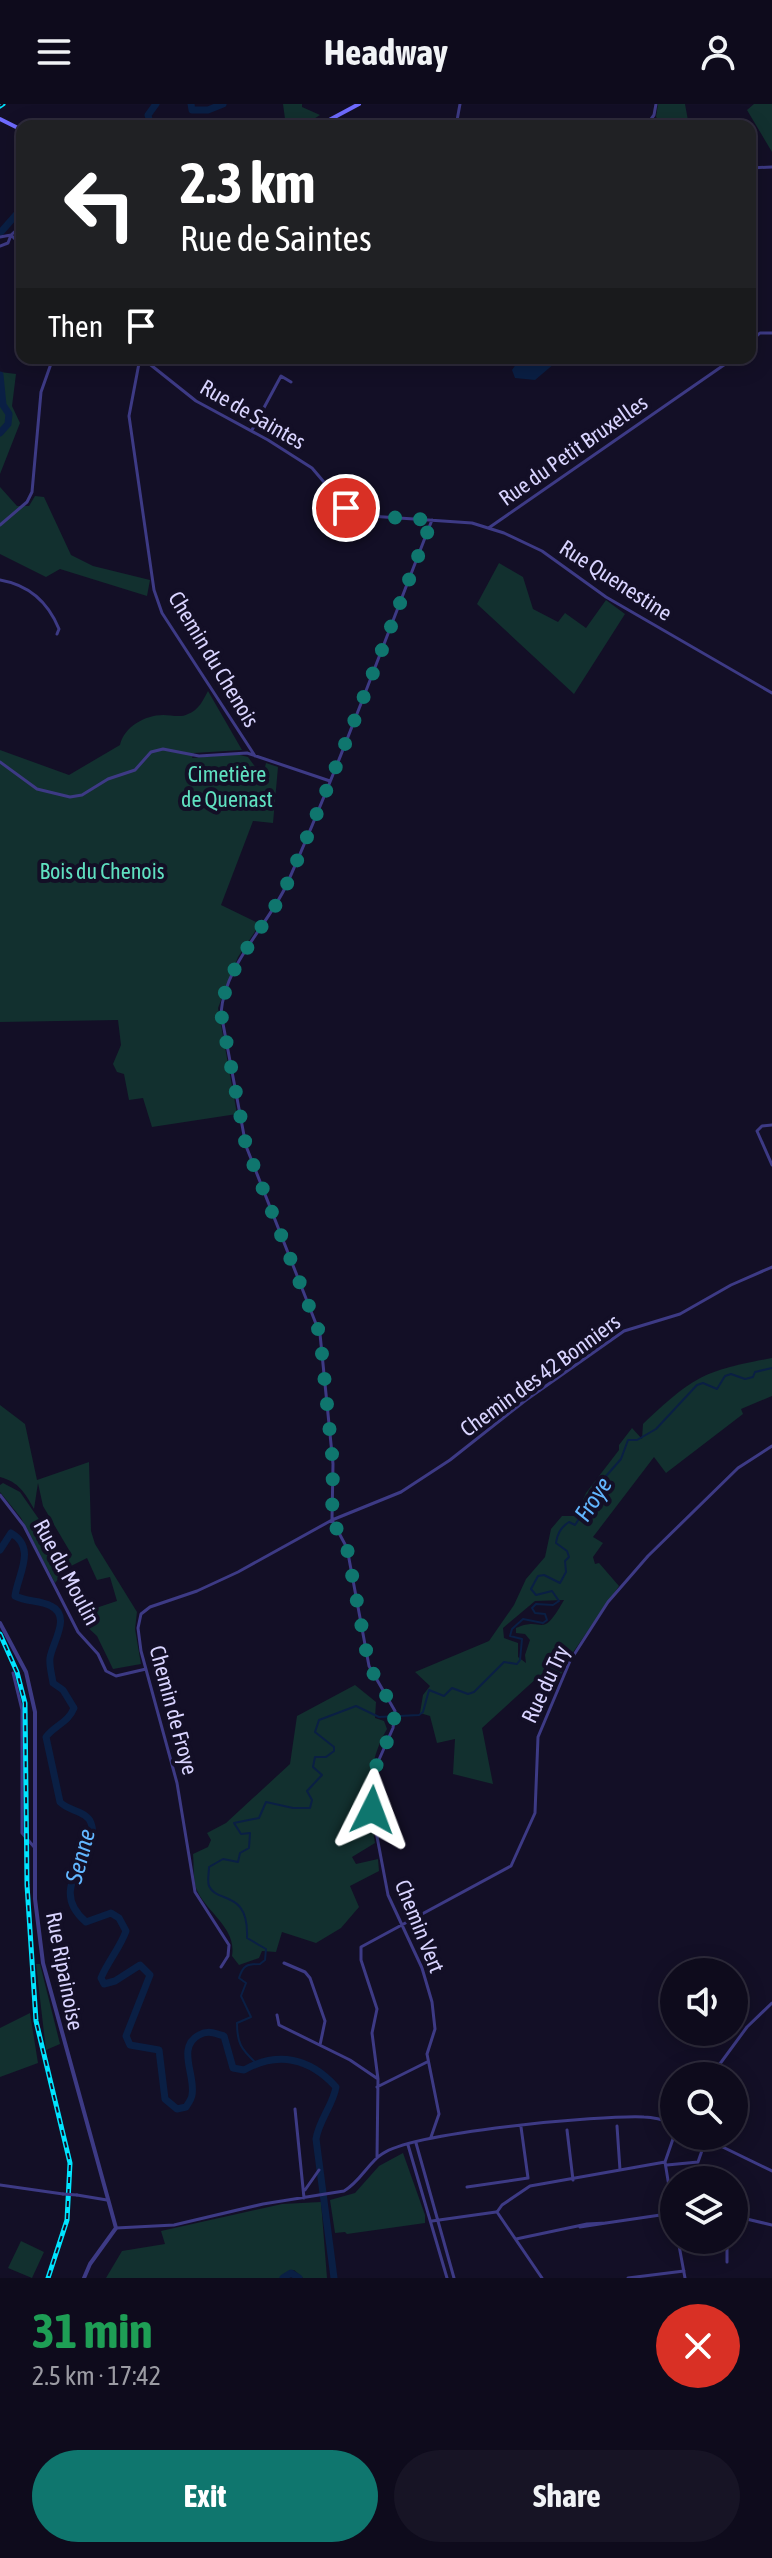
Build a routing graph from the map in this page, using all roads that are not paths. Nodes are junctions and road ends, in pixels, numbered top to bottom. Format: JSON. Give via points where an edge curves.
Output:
{"nodes":[{"id":1,"x":359,"y":104,"type":"edge"},
{"id":2,"x":329,"y":120,"type":"edge"},
{"id":3,"x":16,"y":230,"type":"edge"},
{"id":4,"x":11,"y":235,"type":"junction"},
{"id":5,"x":0,"y":237,"type":"edge"},
{"id":6,"x":16,"y":240,"type":"edge"},
{"id":7,"x":0,"y":246,"type":"edge"},
{"id":8,"x":51,"y":364,"type":"edge"},
{"id":9,"x":140,"y":364,"type":"edge"},
{"id":10,"x":149,"y":364,"type":"edge"},
{"id":11,"x":725,"y":364,"type":"edge"},
{"id":12,"x":291,"y":382,"type":"dead end"},
{"id":13,"x":252,"y":431,"type":"junction"},
{"id":14,"x":432,"y":520,"type":"junction"},
{"id":15,"x":0,"y":525,"type":"edge"},
{"id":16,"x":490,"y":527,"type":"junction"},
{"id":17,"x":0,"y":580,"type":"edge"},
{"id":18,"x":57,"y":634,"type":"dead end"},
{"id":19,"x":772,"y":693,"type":"edge"},
{"id":20,"x":255,"y":756,"type":"junction"},
{"id":21,"x":0,"y":762,"type":"edge"},
{"id":22,"x":330,"y":781,"type":"junction"},
{"id":23,"x":772,"y":1125,"type":"edge"},
{"id":24,"x":772,"y":1165,"type":"edge"},
{"id":25,"x":772,"y":1267,"type":"edge"},
{"id":26,"x":772,"y":1446,"type":"edge"},
{"id":27,"x":0,"y":1495,"type":"edge"},
{"id":28,"x":332,"y":1520,"type":"junction"},
{"id":29,"x":0,"y":1623,"type":"edge"},
{"id":30,"x":146,"y":1669,"type":"junction"},
{"id":31,"x":13,"y":1673,"type":"dead end"},
{"id":32,"x":35,"y":1848,"type":"junction"},
{"id":33,"x":402,"y":1925,"type":"junction"},
{"id":34,"x":284,"y":1963,"type":"dead end"},
{"id":35,"x":221,"y":1967,"type":"dead end"},
{"id":36,"x":772,"y":2003,"type":"edge"},
{"id":37,"x":277,"y":2015,"type":"dead end"},
{"id":38,"x":320,"y":2045,"type":"junction"},
{"id":39,"x":428,"y":2061,"type":"junction"},
{"id":40,"x":721,"y":2062,"type":"edge"},
{"id":41,"x":378,"y":2079,"type":"junction"},
{"id":42,"x":377,"y":2087,"type":"junction"},
{"id":43,"x":295,"y":2109,"type":"dead end"},
{"id":44,"x":660,"y":2120,"type":"edge"},
{"id":45,"x":437,"y":2126,"type":"junction"},
{"id":46,"x":617,"y":2126,"type":"dead end"},
{"id":47,"x":521,"y":2127,"type":"junction"},
{"id":48,"x":567,"y":2130,"type":"dead end"},
{"id":49,"x":431,"y":2137,"type":"junction"},
{"id":50,"x":442,"y":2137,"type":"junction"},
{"id":51,"x":416,"y":2142,"type":"junction"},
{"id":52,"x":408,"y":2145,"type":"junction"},
{"id":53,"x":670,"y":2150,"type":"edge"},
{"id":54,"x":701,"y":2150,"type":"edge"},
{"id":55,"x":729,"y":2150,"type":"edge"},
{"id":56,"x":378,"y":2155,"type":"junction"},
{"id":57,"x":666,"y":2164,"type":"junction"},
{"id":58,"x":319,"y":2170,"type":"dead end"},
{"id":59,"x":620,"y":2170,"type":"junction"},
{"id":60,"x":772,"y":2171,"type":"edge"},
{"id":61,"x":573,"y":2180,"type":"junction"},
{"id":62,"x":0,"y":2185,"type":"edge"},
{"id":63,"x":467,"y":2187,"type":"dead end"},
{"id":64,"x":305,"y":2190,"type":"junction"},
{"id":65,"x":304,"y":2198,"type":"junction"},
{"id":66,"x":107,"y":2200,"type":"junction"},
{"id":67,"x":497,"y":2212,"type":"junction"},
{"id":68,"x":660,"y":2216,"type":"edge"},
{"id":69,"x":439,"y":2219,"type":"junction"},
{"id":70,"x":748,"y":2219,"type":"edge"},
{"id":71,"x":432,"y":2221,"type":"junction"},
{"id":72,"x":772,"y":2225,"type":"edge"},
{"id":73,"x":116,"y":2228,"type":"junction"},
{"id":74,"x":516,"y":2239,"type":"junction"},
{"id":75,"x":681,"y":2254,"type":"edge"},
{"id":76,"x":727,"y":2254,"type":"edge"},
{"id":77,"x":727,"y":2262,"type":"dead end"},
{"id":78,"x":684,"y":2271,"type":"junction"},
{"id":79,"x":84,"y":2278,"type":"edge"},
{"id":80,"x":447,"y":2278,"type":"edge"},
{"id":81,"x":454,"y":2278,"type":"edge"},
{"id":82,"x":542,"y":2278,"type":"edge"},
{"id":83,"x":628,"y":2278,"type":"edge"},
{"id":84,"x":685,"y":2278,"type":"edge"}],
"edges":[{"from":1,"to":2,"type":"main road"},
{"from":3,"to":4,"type":"street"},
{"from":4,"to":5,"type":"street"},
{"from":4,"to":6,"type":"street"},
{"from":4,"to":7,"type":"street"},
{"from":8,"to":15,"type":"street","via":[[41,392],[32,492]]},
{"from":9,"to":20,"type":"street","name":"Chemin du Chenois","via":[[129,416],[154,590],[162,613]]},
{"from":10,"to":13,"type":"street","name":"Rue de Saintes","via":[[196,401]]},
{"from":11,"to":16,"type":"street","name":"Rue du Petit Bruxelles"},
{"from":12,"to":13,"type":"street","via":[[281,376]]},
{"from":13,"to":14,"type":"street","name":"Rue de Saintes","via":[[312,468],[346,508],[370,516]]},
{"from":14,"to":16,"type":"street","name":"Rue Quenestine"},
{"from":14,"to":22,"type":"street","name":"Chemin Vert"},
{"from":16,"to":19,"type":"street","name":"Rue Quenestine","via":[[542,551],[606,597]]},
{"from":17,"to":18,"type":"street","via":[[41,599],[55,618]]},
{"from":20,"to":21,"type":"street","via":[[199,756],[158,749],[135,770],[70,797],[37,789]]},
{"from":20,"to":22,"type":"street","name":"Chemin du Chenois"},
{"from":22,"to":28,"type":"street","name":"Chemin Vert","via":[[279,899],[237,965],[221,1013],[246,1146],[320,1334],[333,1464]]},
{"from":23,"to":24,"type":"street","via":[[757,1131]]},
{"from":25,"to":28,"type":"street","name":"Chemin des 42 Bonniers","via":[[680,1314],[630,1327],[422,1480]]},
{"from":26,"to":33,"type":"street","name":"Rue du Try","via":[[741,1466],[622,1585],[570,1661],[538,1737],[535,1813],[511,1866]]},
{"from":27,"to":30,"type":"street","name":"Rue du Moulin","via":[[18,1517],[74,1626],[106,1671],[116,1676]]},
{"from":28,"to":30,"type":"street","name":"Chemin de Froye","via":[[238,1572],[144,1611],[138,1628]]},
{"from":28,"to":33,"type":"street","name":"Chemin Vert","via":[[347,1548],[369,1666],[395,1714],[374,1771],[372,1810],[382,1876]]},
{"from":29,"to":32,"type":"street","name":"Rue Ripainoise","via":[[26,1672],[35,1712]]},
{"from":30,"to":35,"type":"street","name":"Chemin de Froye","via":[[179,1793],[195,1892],[229,1945]]},
{"from":31,"to":32,"type":"street","via":[[22,1710],[22,1833]]},
{"from":32,"to":66,"type":"street","name":"Rue Ripainoise","via":[[43,1963]]},
{"from":33,"to":39,"type":"street","name":"Chemin Vert","via":[[432,2002],[435,2029]]},
{"from":33,"to":41,"type":"street","name":"Rue du Try","via":[[361,1947],[377,2009],[372,2033]]},
{"from":34,"to":38,"type":"street","via":[[310,1978],[325,2021]]},
{"from":36,"to":40,"type":"street"},
{"from":37,"to":38,"type":"street","via":[[279,2025]]},
{"from":38,"to":41,"type":"street"},
{"from":39,"to":42,"type":"street"},
{"from":39,"to":45,"type":"street","name":"Chemin Vert"},
{"from":41,"to":42,"type":"street","name":"Rue du Try"},
{"from":42,"to":56,"type":"street","name":"Rue du Try"},
{"from":43,"to":64,"type":"street"},
{"from":44,"to":47,"type":"street","via":[[646,2116]]},
{"from":45,"to":49,"type":"street"},
{"from":45,"to":50,"type":"street","name":"Chemin Vert"},
{"from":46,"to":59,"type":"street"},
{"from":47,"to":50,"type":"street"},
{"from":47,"to":63,"type":"street","via":[[528,2178]]},
{"from":48,"to":61,"type":"street"},
{"from":49,"to":50,"type":"street"},
{"from":49,"to":51,"type":"street"},
{"from":51,"to":52,"type":"street"},
{"from":51,"to":69,"type":"street"},
{"from":52,"to":56,"type":"street"},
{"from":52,"to":71,"type":"street"},
{"from":53,"to":57,"type":"street"},
{"from":54,"to":57,"type":"street","via":[[695,2163]]},
{"from":55,"to":60,"type":"street"},
{"from":56,"to":65,"type":"street","via":[[355,2185]]},
{"from":57,"to":59,"type":"street"},
{"from":58,"to":64,"type":"street"},
{"from":59,"to":61,"type":"street"},
{"from":61,"to":67,"type":"street","via":[[530,2186]]},
{"from":62,"to":66,"type":"street","bridge":true},
{"from":64,"to":65,"type":"street"},
{"from":65,"to":73,"type":"street","via":[[163,2227]]},
{"from":66,"to":73,"type":"street","name":"Rue Ripainoise"},
{"from":67,"to":69,"type":"street"},
{"from":67,"to":74,"type":"street"},
{"from":68,"to":74,"type":"street"},
{"from":69,"to":71,"type":"street"},
{"from":69,"to":81,"type":"street"},
{"from":70,"to":72,"type":"street"},
{"from":71,"to":80,"type":"street"},
{"from":73,"to":79,"type":"street"},
{"from":74,"to":82,"type":"street"},
{"from":75,"to":78,"type":"street"},
{"from":76,"to":77,"type":"street"},
{"from":78,"to":83,"type":"street"},
{"from":78,"to":84,"type":"street"}]}
